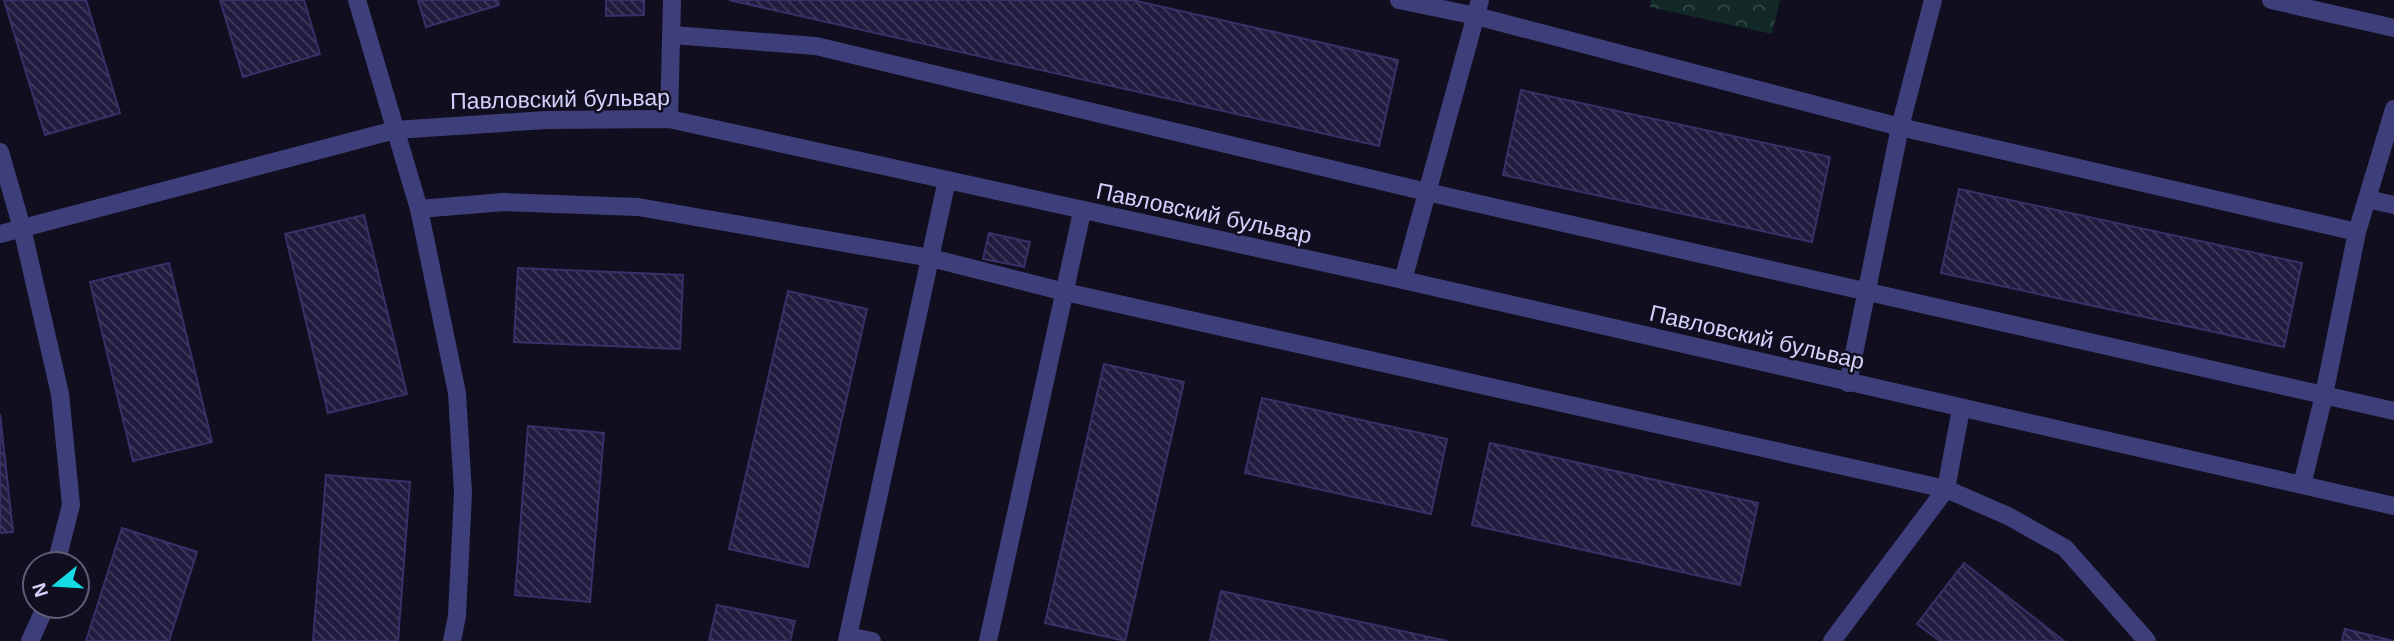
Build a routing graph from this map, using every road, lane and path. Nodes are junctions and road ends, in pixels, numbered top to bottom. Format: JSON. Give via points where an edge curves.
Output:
{"nodes":[{"id":1,"x":357,"y":0,"type":"edge"},
{"id":2,"x":673,"y":0,"type":"edge"},
{"id":3,"x":1399,"y":0,"type":"edge"},
{"id":4,"x":1933,"y":0,"type":"edge"},
{"id":5,"x":2271,"y":0,"type":"edge"},
{"id":6,"x":1478,"y":8,"type":"edge"},
{"id":7,"x":2394,"y":28,"type":"edge"},
{"id":8,"x":672,"y":35,"type":"junction"},
{"id":9,"x":2394,"y":109,"type":"edge"},
{"id":10,"x":669,"y":119,"type":"junction"},
{"id":11,"x":1900,"y":127,"type":"junction"},
{"id":12,"x":395,"y":130,"type":"junction"},
{"id":13,"x":0,"y":152,"type":"edge"},
{"id":14,"x":947,"y":180,"type":"junction"},
{"id":15,"x":1427,"y":192,"type":"junction"},
{"id":16,"x":2367,"y":200,"type":"junction"},
{"id":17,"x":2394,"y":205,"type":"edge"},
{"id":18,"x":419,"y":209,"type":"junction"},
{"id":19,"x":1082,"y":212,"type":"junction"},
{"id":20,"x":22,"y":228,"type":"junction"},
{"id":21,"x":2357,"y":232,"type":"junction"},
{"id":22,"x":0,"y":234,"type":"edge"},
{"id":23,"x":931,"y":258,"type":"junction"},
{"id":24,"x":1403,"y":280,"type":"junction"},
{"id":25,"x":1867,"y":291,"type":"junction"},
{"id":26,"x":1065,"y":292,"type":"junction"},
{"id":27,"x":1849,"y":383,"type":"junction"},
{"id":28,"x":2324,"y":395,"type":"junction"},
{"id":29,"x":1961,"y":409,"type":"junction"},
{"id":30,"x":2394,"y":411,"type":"edge"},
{"id":31,"x":2302,"y":485,"type":"junction"},
{"id":32,"x":1946,"y":489,"type":"junction"},
{"id":33,"x":2394,"y":506,"type":"edge"},
{"id":34,"x":60,"y":550,"type":"edge"},
{"id":35,"x":40,"y":620,"type":"edge"},
{"id":36,"x":847,"y":638,"type":"edge"},
{"id":37,"x":30,"y":641,"type":"edge"},
{"id":38,"x":452,"y":641,"type":"edge"},
{"id":39,"x":872,"y":641,"type":"edge"},
{"id":40,"x":988,"y":641,"type":"edge"},
{"id":41,"x":1832,"y":641,"type":"edge"},
{"id":42,"x":2147,"y":641,"type":"edge"}],
"edges":[{"from":1,"to":12,"type":"street"},
{"from":2,"to":8,"type":"street"},
{"from":3,"to":6,"type":"street"},
{"from":4,"to":11,"type":"street"},
{"from":5,"to":7,"type":"street"},
{"from":6,"to":11,"type":"street"},
{"from":6,"to":15,"type":"street"},
{"from":8,"to":10,"type":"street"},
{"from":8,"to":15,"type":"street","via":[[816,46]]},
{"from":9,"to":16,"type":"street"},
{"from":10,"to":12,"type":"street","name":"Павловский бульвар","via":[[546,120]]},
{"from":10,"to":14,"type":"street","name":"Павловский бульвар"},
{"from":11,"to":21,"type":"street"},
{"from":11,"to":25,"type":"street"},
{"from":12,"to":18,"type":"street"},
{"from":12,"to":20,"type":"street","name":"Павловский бульвар"},
{"from":13,"to":20,"type":"street"},
{"from":14,"to":19,"type":"street","name":"Павловский бульвар"},
{"from":14,"to":23,"type":"street"},
{"from":15,"to":24,"type":"street"},
{"from":15,"to":25,"type":"street"},
{"from":16,"to":17,"type":"street"},
{"from":16,"to":21,"type":"street"},
{"from":18,"to":23,"type":"street","via":[[504,202],[638,207]]},
{"from":18,"to":38,"type":"street","via":[[457,393],[463,493]]},
{"from":19,"to":24,"type":"street","name":"Павловский бульвар"},
{"from":19,"to":26,"type":"street"},
{"from":20,"to":22,"type":"street","name":"Павловский бульвар"},
{"from":20,"to":34,"type":"street","via":[[60,394],[71,505]]},
{"from":21,"to":28,"type":"street"},
{"from":23,"to":26,"type":"street"},
{"from":23,"to":36,"type":"street"},
{"from":24,"to":27,"type":"street","name":"Павловский бульвар"},
{"from":25,"to":27,"type":"street"},
{"from":25,"to":28,"type":"street"},
{"from":26,"to":32,"type":"street"},
{"from":26,"to":40,"type":"street"},
{"from":27,"to":29,"type":"street","name":"Павловский бульвар"},
{"from":28,"to":30,"type":"street"},
{"from":28,"to":31,"type":"street"},
{"from":29,"to":31,"type":"street","name":"Павловский бульвар"},
{"from":29,"to":32,"type":"street"},
{"from":31,"to":33,"type":"street","name":"Павловский бульвар"},
{"from":32,"to":41,"type":"street"},
{"from":32,"to":42,"type":"street","via":[[2065,548]]},
{"from":35,"to":37,"type":"street"},
{"from":36,"to":39,"type":"street"}]}
